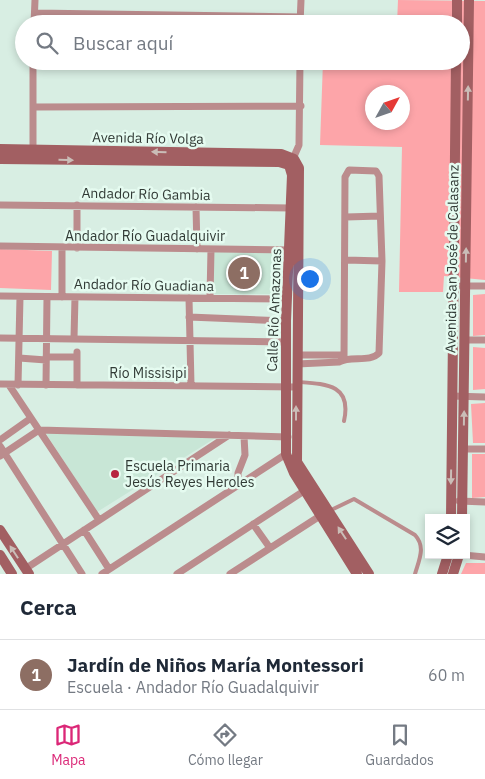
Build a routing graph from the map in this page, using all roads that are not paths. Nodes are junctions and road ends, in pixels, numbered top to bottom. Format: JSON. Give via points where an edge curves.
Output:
{"nodes":[{"id":1,"x":35,"y":0,"type":"edge"},
{"id":2,"x":301,"y":0,"type":"edge"},
{"id":3,"x":457,"y":0,"type":"edge"},
{"id":4,"x":469,"y":0,"type":"edge"},
{"id":5,"x":35,"y":14,"type":"joint"},
{"id":6,"x":133,"y":15,"type":"edge"},
{"id":7,"x":300,"y":15,"type":"edge"},
{"id":8,"x":457,"y":15,"type":"edge"},
{"id":9,"x":469,"y":15,"type":"edge"},
{"id":10,"x":33,"y":70,"type":"edge"},
{"id":11,"x":300,"y":70,"type":"edge"},
{"id":12,"x":456,"y":70,"type":"edge"},
{"id":13,"x":468,"y":70,"type":"edge"},
{"id":14,"x":301,"y":106,"type":"junction"},
{"id":15,"x":34,"y":107,"type":"junction"},
{"id":16,"x":0,"y":149,"type":"edge"},
{"id":17,"x":33,"y":154,"type":"junction"},
{"id":18,"x":0,"y":159,"type":"edge"},
{"id":19,"x":291,"y":162,"type":"junction"},
{"id":20,"x":454,"y":176,"type":"junction"},
{"id":21,"x":467,"y":176,"type":"junction"},
{"id":22,"x":0,"y":205,"type":"edge"},
{"id":23,"x":77,"y":205,"type":"junction"},
{"id":24,"x":196,"y":207,"type":"junction"},
{"id":25,"x":291,"y":208,"type":"junction"},
{"id":26,"x":380,"y":216,"type":"junction"},
{"id":27,"x":346,"y":217,"type":"junction"},
{"id":28,"x":0,"y":246,"type":"edge"},
{"id":29,"x":62,"y":248,"type":"junction"},
{"id":30,"x":77,"y":248,"type":"junction"},
{"id":31,"x":197,"y":249,"type":"junction"},
{"id":32,"x":211,"y":249,"type":"junction"},
{"id":33,"x":289,"y":250,"type":"junction"},
{"id":34,"x":346,"y":260,"type":"junction"},
{"id":35,"x":382,"y":261,"type":"junction"},
{"id":36,"x":292,"y":285,"type":"junction"},
{"id":37,"x":453,"y":286,"type":"junction"},
{"id":38,"x":466,"y":286,"type":"junction"},
{"id":39,"x":485,"y":286,"type":"edge"},
{"id":40,"x":0,"y":296,"type":"edge"},
{"id":41,"x":20,"y":296,"type":"junction"},
{"id":42,"x":47,"y":297,"type":"junction"},
{"id":43,"x":62,"y":297,"type":"junction"},
{"id":44,"x":75,"y":297,"type":"junction"},
{"id":45,"x":188,"y":298,"type":"junction"},
{"id":46,"x":210,"y":298,"type":"junction"},
{"id":47,"x":287,"y":299,"type":"junction"},
{"id":48,"x":189,"y":317,"type":"junction"},
{"id":49,"x":286,"y":320,"type":"junction"},
{"id":50,"x":0,"y":338,"type":"edge"},
{"id":51,"x":20,"y":338,"type":"junction"},
{"id":52,"x":46,"y":338,"type":"junction"},
{"id":53,"x":74,"y":338,"type":"junction"},
{"id":54,"x":189,"y":340,"type":"junction"},
{"id":55,"x":465,"y":340,"type":"junction"},
{"id":56,"x":485,"y":340,"type":"edge"},
{"id":57,"x":286,"y":342,"type":"junction"},
{"id":58,"x":19,"y":358,"type":"junction"},
{"id":59,"x":46,"y":358,"type":"junction"},
{"id":60,"x":297,"y":359,"type":"junction"},
{"id":61,"x":344,"y":359,"type":"junction"},
{"id":62,"x":0,"y":384,"type":"edge"},
{"id":63,"x":9,"y":385,"type":"junction"},
{"id":64,"x":18,"y":385,"type":"junction"},
{"id":65,"x":46,"y":385,"type":"junction"},
{"id":66,"x":78,"y":385,"type":"junction"},
{"id":67,"x":191,"y":385,"type":"junction"},
{"id":68,"x":293,"y":385,"type":"junction"},
{"id":69,"x":452,"y":396,"type":"junction"},
{"id":70,"x":464,"y":397,"type":"junction"},
{"id":71,"x":485,"y":397,"type":"edge"},
{"id":72,"x":31,"y":418,"type":"junction"},
{"id":73,"x":344,"y":421,"type":"dead end"},
{"id":74,"x":39,"y":430,"type":"junction"},
{"id":75,"x":229,"y":435,"type":"junction"},
{"id":76,"x":244,"y":436,"type":"junction"},
{"id":77,"x":291,"y":436,"type":"junction"},
{"id":78,"x":0,"y":440,"type":"edge"},
{"id":79,"x":464,"y":449,"type":"junction"},
{"id":80,"x":485,"y":449,"type":"edge"},
{"id":81,"x":1,"y":452,"type":"edge"},
{"id":82,"x":291,"y":460,"type":"junction"},
{"id":83,"x":238,"y":486,"type":"junction"},
{"id":84,"x":308,"y":488,"type":"junction"},
{"id":85,"x":451,"y":501,"type":"junction"},
{"id":86,"x":463,"y":501,"type":"junction"},
{"id":87,"x":485,"y":502,"type":"edge"},
{"id":88,"x":324,"y":513,"type":"junction"},
{"id":89,"x":450,"y":514,"type":"edge"},
{"id":90,"x":462,"y":514,"type":"edge"},
{"id":91,"x":99,"y":520,"type":"junction"},
{"id":92,"x":253,"y":524,"type":"junction"},
{"id":93,"x":0,"y":530,"type":"edge"},
{"id":94,"x":84,"y":530,"type":"junction"},
{"id":95,"x":63,"y":544,"type":"junction"},
{"id":96,"x":270,"y":548,"type":"junction"},
{"id":97,"x":0,"y":555,"type":"edge"},
{"id":98,"x":470,"y":556,"type":"edge"},
{"id":99,"x":485,"y":557,"type":"edge"},
{"id":100,"x":447,"y":559,"type":"edge"},
{"id":101,"x":459,"y":559,"type":"edge"},
{"id":102,"x":109,"y":569,"type":"junction"},
{"id":103,"x":27,"y":571,"type":"edge"},
{"id":104,"x":355,"y":573,"type":"edge"},
{"id":105,"x":12,"y":574,"type":"edge"},
{"id":106,"x":82,"y":574,"type":"edge"},
{"id":107,"x":102,"y":574,"type":"edge"},
{"id":108,"x":176,"y":574,"type":"edge"},
{"id":109,"x":230,"y":574,"type":"edge"},
{"id":110,"x":369,"y":574,"type":"edge"},
{"id":111,"x":415,"y":574,"type":"edge"},
{"id":112,"x":442,"y":574,"type":"edge"},
{"id":113,"x":453,"y":574,"type":"edge"}],
"edges":[{"from":1,"to":5,"type":"street"},
{"from":2,"to":7,"type":"street"},
{"from":3,"to":8,"type":"street"},
{"from":9,"to":4,"type":"street","name":"Avenida San José de Calasanz","one_way":true},
{"from":5,"to":6,"type":"street"},
{"from":10,"to":15,"type":"street"},
{"from":11,"to":14,"type":"street","name":"Calle Río Amazonas"},
{"from":12,"to":20,"type":"street","name":"Avenida San José de Calasanz"},
{"from":21,"to":13,"type":"street","name":"Avenida San José de Calasanz","one_way":true},
{"from":14,"to":15,"type":"street"},
{"from":14,"to":19,"type":"street","name":"Calle Río Amazonas","via":[[298,151]]},
{"from":15,"to":17,"type":"street"},
{"from":16,"to":17,"type":"street","name":"Avenida Río Volga"},
{"from":17,"to":18,"type":"street","name":"Avenida Río Volga"},
{"from":17,"to":19,"type":"street","name":"Avenida Río Volga"},
{"from":19,"to":25,"type":"street","name":"Calle Río Amazonas"},
{"from":19,"to":36,"type":"street","name":"Calle Río Amazonas","via":[[298,168]]},
{"from":20,"to":21,"type":"street"},
{"from":20,"to":37,"type":"street","name":"Avenida San José de Calasanz"},
{"from":38,"to":21,"type":"street","name":"Avenida San José de Calasanz","one_way":true},
{"from":22,"to":23,"type":"street","name":"Andador Río Gambia"},
{"from":23,"to":24,"type":"street","name":"Andador Río Gambia"},
{"from":23,"to":30,"type":"street"},
{"from":24,"to":25,"type":"street","name":"Andador Río Gambia"},
{"from":24,"to":31,"type":"street"},
{"from":25,"to":33,"type":"street","name":"Calle Río Amazonas"},
{"from":26,"to":27,"type":"street"},
{"from":26,"to":27,"type":"street","via":[[378,173],[349,170],[345,176]]},
{"from":26,"to":35,"type":"street"},
{"from":27,"to":34,"type":"street"},
{"from":28,"to":29,"type":"street","name":"Andador Río Guadalquivir"},
{"from":29,"to":30,"type":"street","name":"Andador Río Guadalquivir"},
{"from":29,"to":43,"type":"street"},
{"from":30,"to":31,"type":"street","name":"Andador Río Guadalquivir"},
{"from":31,"to":32,"type":"street","name":"Andador Río Guadalquivir"},
{"from":32,"to":33,"type":"street","name":"Andador Río Guadalquivir"},
{"from":32,"to":46,"type":"street"},
{"from":33,"to":36,"type":"street","name":"Calle Río Amazonas"},
{"from":34,"to":35,"type":"street"},
{"from":34,"to":61,"type":"street"},
{"from":35,"to":61,"type":"street","via":[[378,353],[374,357]]},
{"from":36,"to":47,"type":"street","name":"Calle Río Amazonas"},
{"from":36,"to":60,"type":"street","name":"Calle Río Amazonas"},
{"from":37,"to":38,"type":"street"},
{"from":37,"to":69,"type":"street","name":"Avenida San José de Calasanz"},
{"from":38,"to":39,"type":"street"},
{"from":38,"to":55,"type":"street","name":"Avenida San José de Calasanz"},
{"from":40,"to":41,"type":"street","name":"Andador Río Guadiana"},
{"from":41,"to":42,"type":"street","name":"Andador Río Guadiana"},
{"from":41,"to":51,"type":"street"},
{"from":42,"to":43,"type":"street","name":"Andador Río Guadiana"},
{"from":42,"to":52,"type":"street"},
{"from":43,"to":44,"type":"street","name":"Andador Río Guadiana"},
{"from":44,"to":45,"type":"street","name":"Andador Río Guadiana"},
{"from":44,"to":53,"type":"street"},
{"from":45,"to":46,"type":"street","name":"Andador Río Guadiana"},
{"from":45,"to":48,"type":"street"},
{"from":46,"to":47,"type":"street","name":"Andador Río Guadiana"},
{"from":47,"to":49,"type":"street","name":"Calle Río Amazonas"},
{"from":48,"to":49,"type":"street"},
{"from":48,"to":54,"type":"street"},
{"from":49,"to":57,"type":"street","name":"Calle Río Amazonas"},
{"from":50,"to":51,"type":"street"},
{"from":51,"to":52,"type":"street"},
{"from":51,"to":58,"type":"street"},
{"from":52,"to":53,"type":"street"},
{"from":52,"to":59,"type":"street"},
{"from":53,"to":54,"type":"street"},
{"from":54,"to":57,"type":"street"},
{"from":54,"to":67,"type":"street"},
{"from":55,"to":56,"type":"street"},
{"from":55,"to":70,"type":"street","name":"Avenida San José de Calasanz"},
{"from":57,"to":68,"type":"street","name":"Calle Río Amazonas"},
{"from":58,"to":59,"type":"street"},
{"from":58,"to":64,"type":"street"},
{"from":59,"to":65,"type":"street"},
{"from":59,"to":66,"type":"street","via":[[77,355]]},
{"from":60,"to":61,"type":"street","via":[[339,362]]},
{"from":60,"to":68,"type":"street","name":"Calle Río Amazonas"},
{"from":62,"to":63,"type":"street","name":"Río Missisipi"},
{"from":63,"to":64,"type":"street","name":"Río Missisipi"},
{"from":63,"to":72,"type":"street"},
{"from":64,"to":65,"type":"street","name":"Río Missisipi"},
{"from":65,"to":66,"type":"street","name":"Río Missisipi"},
{"from":66,"to":67,"type":"street","name":"Río Missisipi"},
{"from":67,"to":68,"type":"street","name":"Río Missisipi"},
{"from":68,"to":73,"type":"lane","via":[[319,383],[340,391],[347,408]]},
{"from":68,"to":77,"type":"street","name":"Calle Río Amazonas"},
{"from":69,"to":70,"type":"street"},
{"from":69,"to":85,"type":"street","name":"Avenida San José de Calasanz","one_way":true},
{"from":70,"to":71,"type":"street"},
{"from":79,"to":70,"type":"street","name":"Avenida San José de Calasanz","one_way":true},
{"from":72,"to":74,"type":"street"},
{"from":72,"to":78,"type":"street"},
{"from":74,"to":75,"type":"street"},
{"from":74,"to":81,"type":"street"},
{"from":74,"to":91,"type":"street"},
{"from":75,"to":76,"type":"street"},
{"from":75,"to":91,"type":"street"},
{"from":76,"to":77,"type":"street"},
{"from":76,"to":83,"type":"street","via":[[245,455],[238,473]]},
{"from":77,"to":82,"type":"street","name":"Calle Río Amazonas"},
{"from":79,"to":80,"type":"street"},
{"from":79,"to":86,"type":"street","name":"Avenida San José de Calasanz"},
{"from":81,"to":95,"type":"street"},
{"from":82,"to":83,"type":"street"},
{"from":82,"to":84,"type":"street"},
{"from":83,"to":102,"type":"street"},
{"from":84,"to":88,"type":"street"},
{"from":84,"to":92,"type":"street"},
{"from":85,"to":86,"type":"street"},
{"from":85,"to":89,"type":"street","name":"Avenida San José de Calasanz"},
{"from":86,"to":87,"type":"street"},
{"from":86,"to":90,"type":"street","name":"Avenida San José de Calasanz"},
{"from":88,"to":96,"type":"street"},
{"from":88,"to":104,"type":"street"},
{"from":110,"to":88,"type":"street","one_way":true},
{"from":88,"to":111,"type":"lane","via":[[354,499],[414,535],[422,551]]},
{"from":91,"to":94,"type":"street"},
{"from":92,"to":96,"type":"street"},
{"from":92,"to":108,"type":"street"},
{"from":103,"to":93,"type":"street","one_way":true},
{"from":94,"to":95,"type":"street"},
{"from":94,"to":102,"type":"street"},
{"from":95,"to":103,"type":"street"},
{"from":95,"to":106,"type":"street"},
{"from":96,"to":109,"type":"street"},
{"from":97,"to":105,"type":"street"},
{"from":98,"to":99,"type":"street"},
{"from":100,"to":112,"type":"street"},
{"from":101,"to":113,"type":"street"},
{"from":102,"to":107,"type":"street"}]}
